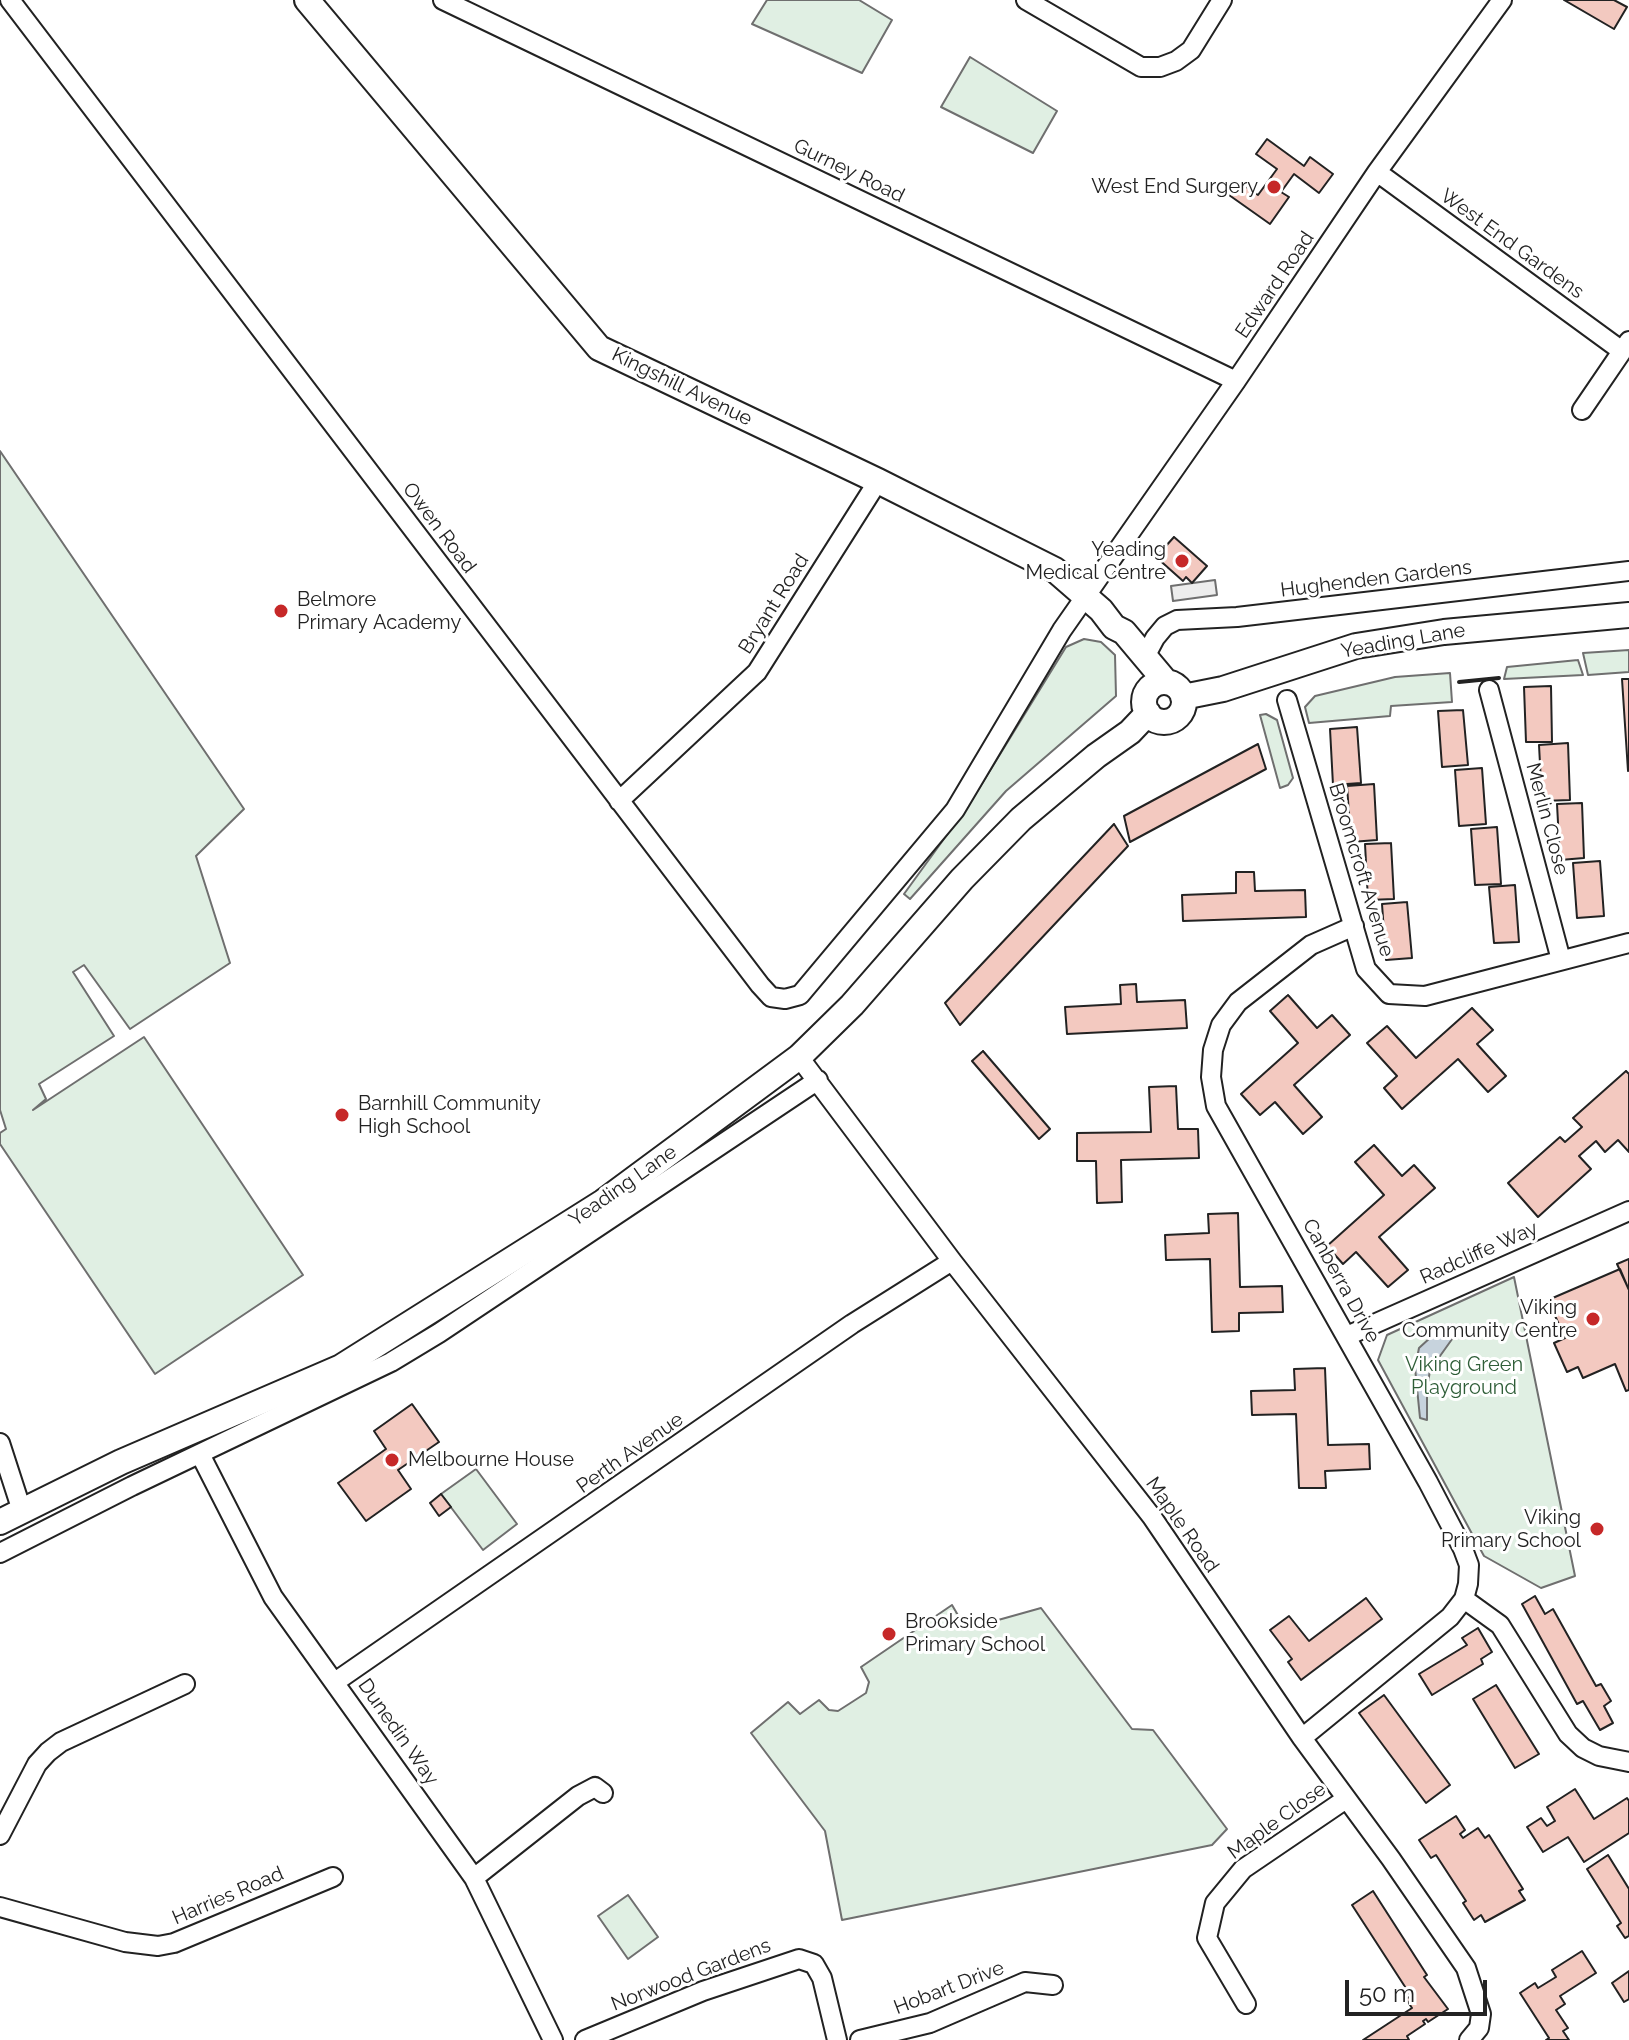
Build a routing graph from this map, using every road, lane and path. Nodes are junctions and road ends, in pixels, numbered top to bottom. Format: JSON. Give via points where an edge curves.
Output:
{"nodes":[{"id":1,"x":10,"y":0,"type":"edge"},
{"id":2,"x":307,"y":0,"type":"edge"},
{"id":3,"x":443,"y":0,"type":"edge"},
{"id":4,"x":1026,"y":0,"type":"edge"},
{"id":5,"x":1222,"y":0,"type":"edge"},
{"id":6,"x":1502,"y":0,"type":"edge"},
{"id":7,"x":1377,"y":172,"type":"junction"},
{"id":8,"x":1625,"y":346,"type":"edge"},
{"id":9,"x":1236,"y":381,"type":"junction"},
{"id":10,"x":1582,"y":410,"type":"dead end"},
{"id":11,"x":878,"y":481,"type":"junction"},
{"id":12,"x":1629,"y":571,"type":"edge"},
{"id":13,"x":1086,"y":596,"type":"junction"},
{"id":14,"x":1629,"y":615,"type":"edge"},
{"id":15,"x":1114,"y":627,"type":"junction"},
{"id":16,"x":1146,"y":655,"type":"junction"},
{"id":17,"x":1166,"y":689,"type":"junction"},
{"id":18,"x":1489,"y":690,"type":"dead end"},
{"id":19,"x":1287,"y":700,"type":"dead end"},
{"id":20,"x":1148,"y":713,"type":"junction"},
{"id":21,"x":619,"y":801,"type":"junction"},
{"id":22,"x":1354,"y":926,"type":"junction"},
{"id":23,"x":1629,"y":943,"type":"edge"},
{"id":24,"x":1561,"y":960,"type":"junction"},
{"id":25,"x":799,"y":1057,"type":"junction"},
{"id":26,"x":818,"y":1080,"type":"junction"},
{"id":27,"x":1629,"y":1211,"type":"edge"},
{"id":28,"x":952,"y":1261,"type":"junction"},
{"id":29,"x":1347,"y":1336,"type":"junction"},
{"id":30,"x":0,"y":1443,"type":"edge"},
{"id":31,"x":200,"y":1454,"type":"junction"},
{"id":32,"x":9,"y":1517,"type":"edge"},
{"id":33,"x":18,"y":1543,"type":"junction"},
{"id":34,"x":0,"y":1553,"type":"edge"},
{"id":35,"x":1464,"y":1599,"type":"junction"},
{"id":36,"x":335,"y":1682,"type":"junction"},
{"id":37,"x":185,"y":1684,"type":"dead end"},
{"id":38,"x":1302,"y":1738,"type":"junction"},
{"id":39,"x":1629,"y":1762,"type":"edge"},
{"id":40,"x":603,"y":1793,"type":"dead end"},
{"id":41,"x":1346,"y":1799,"type":"junction"},
{"id":42,"x":0,"y":1835,"type":"edge"},
{"id":43,"x":333,"y":1877,"type":"dead end"},
{"id":44,"x":474,"y":1878,"type":"junction"},
{"id":45,"x":0,"y":1907,"type":"edge"},
{"id":46,"x":1053,"y":1985,"type":"dead end"},
{"id":47,"x":1246,"y":2004,"type":"dead end"},
{"id":48,"x":553,"y":2040,"type":"edge"},
{"id":49,"x":585,"y":2040,"type":"edge"},
{"id":50,"x":837,"y":2040,"type":"edge"},
{"id":51,"x":860,"y":2040,"type":"edge"},
{"id":52,"x":1469,"y":2040,"type":"edge"}],
"edges":[{"from":1,"to":21,"type":"street","name":"Owen Road"},
{"from":2,"to":11,"type":"street","name":"Kingshill Avenue","via":[[599,348]]},
{"from":3,"to":9,"type":"street","name":"Gurney Road"},
{"from":4,"to":5,"type":"street","via":[[1141,67],[1160,67],[1191,50]]},
{"from":6,"to":7,"type":"street","name":"Edward Road"},
{"from":7,"to":8,"type":"street","name":"West End Gardens"},
{"from":7,"to":9,"type":"street","name":"Edward Road"},
{"from":8,"to":10,"type":"street","name":"West End Gardens"},
{"from":9,"to":13,"type":"street","name":"Edward Road"},
{"from":11,"to":13,"type":"street","name":"Kingshill Avenue","via":[[1042,562]]},
{"from":11,"to":21,"type":"street","name":"Bryant Road","via":[[757,672]]},
{"from":12,"to":16,"type":"street","name":"Hughenden Gardens","via":[[1177,620],[1165,626]]},
{"from":13,"to":15,"type":"street","name":"Kingshill Avenue"},
{"from":13,"to":21,"type":"street","name":"Owen Road","via":[[955,810],[800,995],[771,997]]},
{"from":14,"to":17,"type":"street","name":"Yeading Lane","via":[[1356,646],[1223,689]]},
{"from":15,"to":16,"type":"street","name":"Kingshill Avenue"},
{"from":15,"to":17,"type":"street","name":"Kingshill Avenue","via":[[1115,637]]},
{"from":16,"to":17,"type":"street","name":"Kingshill Avenue"},
{"from":17,"to":20,"type":"street","via":[[1144,701]]},
{"from":17,"to":20,"type":"street","via":[[1181,711],[1172,720],[1158,721]]},
{"from":18,"to":24,"type":"street","name":"Merlin Close"},
{"from":19,"to":22,"type":"street","name":"Broomcroft Avenue"},
{"from":20,"to":25,"type":"street","name":"Yeading Lane","via":[[1021,819]]},
{"from":22,"to":24,"type":"street","name":"Broomcroft Avenue","via":[[1366,969],[1389,994],[1425,996]]},
{"from":22,"to":29,"type":"street","name":"Canberra Drive","via":[[1311,945],[1238,1002],[1221,1025],[1211,1077],[1216,1106]]},
{"from":23,"to":24,"type":"street","name":"Broomcroft Avenue"},
{"from":25,"to":26,"type":"street","name":"Maple Road"},
{"from":25,"to":32,"type":"street","name":"Yeading Lane","via":[[603,1202],[341,1367],[121,1462]]},
{"from":26,"to":28,"type":"street","name":"Maple Road"},
{"from":26,"to":31,"type":"street","via":[[439,1333],[391,1362]]},
{"from":27,"to":29,"type":"street","name":"Radcliffe Way"},
{"from":28,"to":36,"type":"street","name":"Perth Avenue","via":[[852,1324]]},
{"from":28,"to":38,"type":"street","name":"Maple Road","via":[[1152,1517]]},
{"from":29,"to":35,"type":"street","name":"Canberra Drive","via":[[1463,1549],[1469,1565]]},
{"from":30,"to":32,"type":"street"},
{"from":31,"to":33,"type":"street"},
{"from":31,"to":36,"type":"street","name":"Dunedin Way","via":[[273,1597]]},
{"from":32,"to":33,"type":"street"},
{"from":33,"to":34,"type":"street"},
{"from":35,"to":38,"type":"street","via":[[1450,1617]]},
{"from":35,"to":39,"type":"street","via":[[1500,1625],[1568,1734],[1599,1756]]},
{"from":36,"to":44,"type":"street","name":"Dunedin Way"},
{"from":37,"to":42,"type":"street","via":[[48,1752]]},
{"from":38,"to":41,"type":"street","name":"Maple Road"},
{"from":40,"to":44,"type":"street","via":[[595,1787],[578,1796]]},
{"from":41,"to":47,"type":"street","name":"Maple Close","via":[[1243,1869],[1215,1903],[1207,1938]]},
{"from":41,"to":52,"type":"street","name":"Maple Road","via":[[1466,1968],[1481,2014],[1479,2028]]},
{"from":43,"to":45,"type":"street","name":"Harries Road","via":[[158,1946],[125,1942]]},
{"from":44,"to":48,"type":"street","name":"Dunedin Way"},
{"from":46,"to":51,"type":"street","name":"Hobart Drive","via":[[1025,1982],[930,2023]]},
{"from":49,"to":50,"type":"street","name":"Norwood Gardens","via":[[703,1991],[799,1959],[814,1964],[827,1990]]}]}
